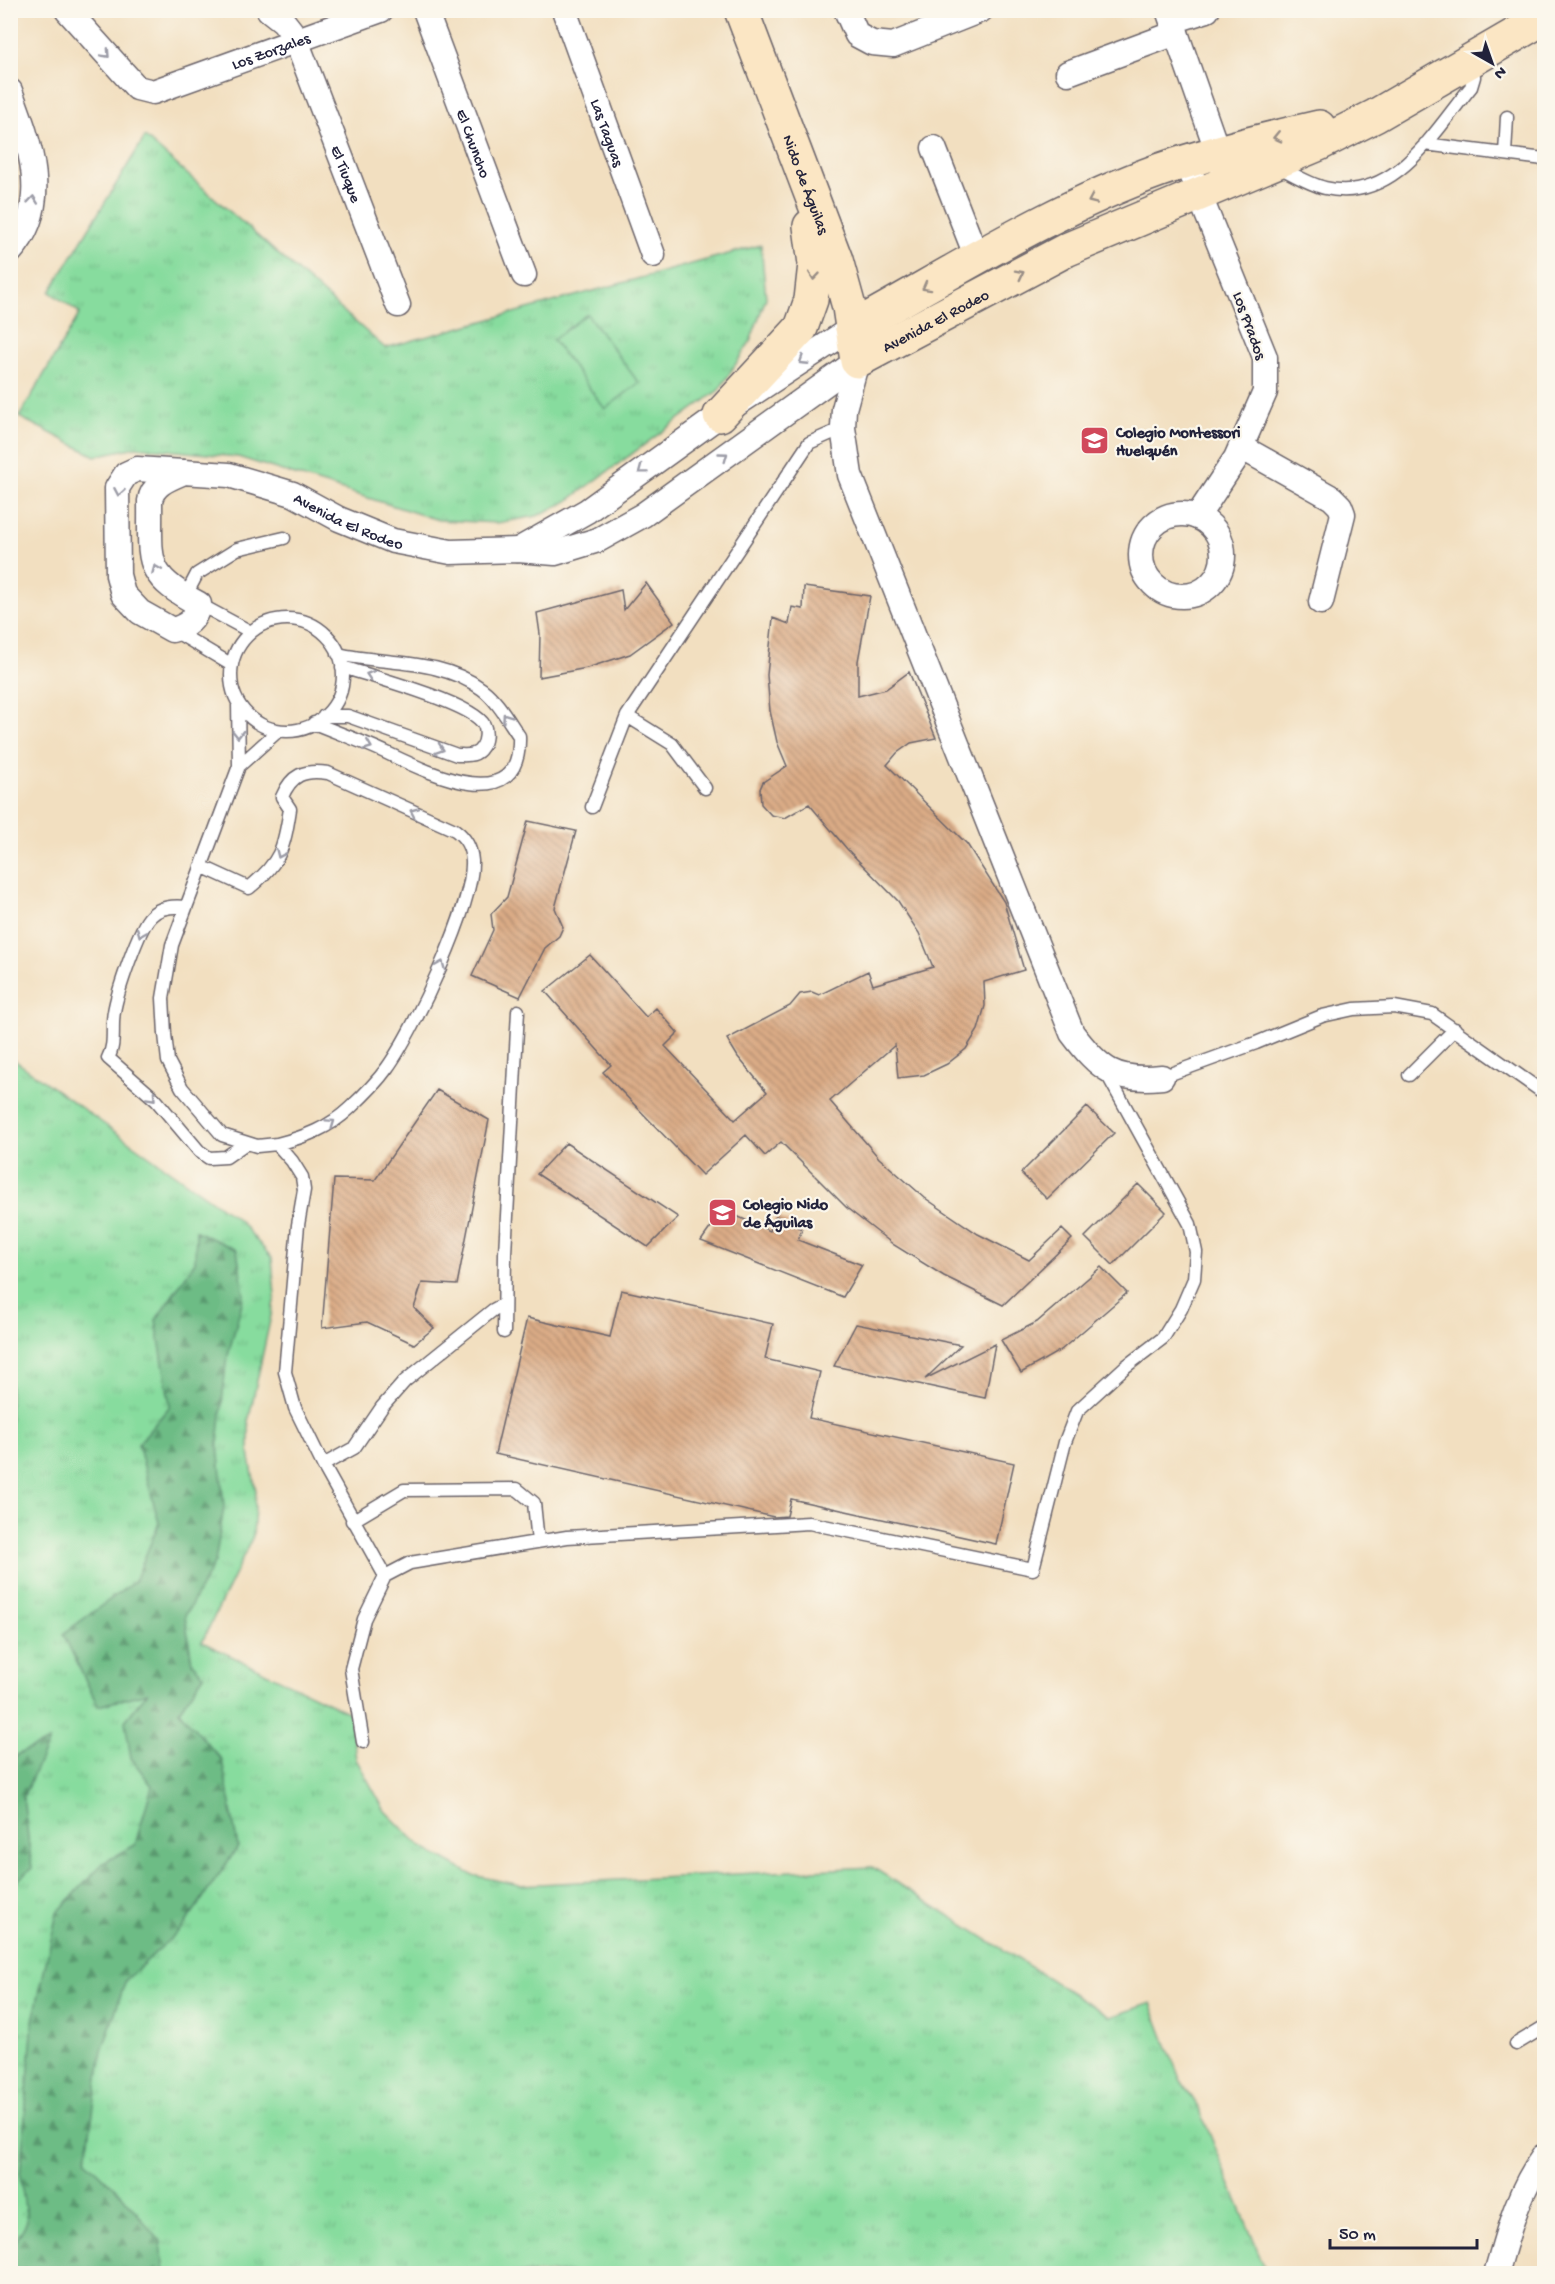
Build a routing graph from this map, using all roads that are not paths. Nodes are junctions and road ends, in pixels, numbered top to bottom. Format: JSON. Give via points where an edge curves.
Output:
{"nodes":[{"id":1,"x":67,"y":10,"type":"edge"},
{"id":2,"x":269,"y":10,"type":"edge"},
{"id":3,"x":381,"y":10,"type":"edge"},
{"id":4,"x":425,"y":10,"type":"edge"},
{"id":5,"x":564,"y":10,"type":"edge"},
{"id":6,"x":741,"y":10,"type":"edge"},
{"id":7,"x":846,"y":10,"type":"edge"},
{"id":8,"x":981,"y":10,"type":"edge"},
{"id":9,"x":1207,"y":10,"type":"edge"},
{"id":10,"x":1526,"y":20,"type":"edge"},
{"id":11,"x":1172,"y":22,"type":"edge"},
{"id":12,"x":297,"y":42,"type":"junction"},
{"id":13,"x":1473,"y":59,"type":"junction"},
{"id":14,"x":1068,"y":73,"type":"dead end"},
{"id":15,"x":10,"y":91,"type":"edge"},
{"id":16,"x":1375,"y":116,"type":"junction"},
{"id":17,"x":1507,"y":117,"type":"dead end"},
{"id":18,"x":1425,"y":144,"type":"junction"},
{"id":19,"x":934,"y":148,"type":"dead end"},
{"id":20,"x":1505,"y":154,"type":"junction"},
{"id":21,"x":1545,"y":159,"type":"edge"},
{"id":22,"x":1272,"y":164,"type":"junction"},
{"id":23,"x":1215,"y":176,"type":"junction"},
{"id":24,"x":804,"y":177,"type":"junction"},
{"id":25,"x":10,"y":252,"type":"edge"},
{"id":26,"x":653,"y":255,"type":"dead end"},
{"id":27,"x":977,"y":258,"type":"junction"},
{"id":28,"x":524,"y":275,"type":"dead end"},
{"id":29,"x":398,"y":305,"type":"dead end"},
{"id":30,"x":852,"y":328,"type":"junction"},
{"id":31,"x":857,"y":361,"type":"junction"},
{"id":32,"x":720,"y":415,"type":"junction"},
{"id":33,"x":843,"y":419,"type":"junction"},
{"id":34,"x":759,"y":431,"type":"junction"},
{"id":35,"x":1241,"y":447,"type":"junction"},
{"id":36,"x":184,"y":472,"type":"junction"},
{"id":37,"x":587,"y":511,"type":"junction"},
{"id":38,"x":1197,"y":517,"type":"dead end"},
{"id":39,"x":284,"y":538,"type":"dead end"},
{"id":40,"x":598,"y":540,"type":"junction"},
{"id":41,"x":518,"y":550,"type":"junction"},
{"id":42,"x":192,"y":601,"type":"junction"},
{"id":43,"x":1321,"y":602,"type":"dead end"},
{"id":44,"x":172,"y":630,"type":"junction"},
{"id":45,"x":251,"y":632,"type":"junction"},
{"id":46,"x":340,"y":660,"type":"junction"},
{"id":47,"x":232,"y":665,"type":"junction"},
{"id":48,"x":238,"y":703,"type":"junction"},
{"id":49,"x":627,"y":716,"type":"junction"},
{"id":50,"x":319,"y":720,"type":"junction"},
{"id":51,"x":278,"y":731,"type":"junction"},
{"id":52,"x":239,"y":766,"type":"junction"},
{"id":53,"x":705,"y":788,"type":"dead end"},
{"id":54,"x":592,"y":807,"type":"dead end"},
{"id":55,"x":201,"y":866,"type":"junction"},
{"id":56,"x":186,"y":907,"type":"junction"},
{"id":57,"x":518,"y":1011,"type":"dead end"},
{"id":58,"x":1455,"y":1029,"type":"junction"},
{"id":59,"x":1105,"y":1070,"type":"junction"},
{"id":60,"x":1409,"y":1075,"type":"dead end"},
{"id":61,"x":1162,"y":1077,"type":"joint"},
{"id":62,"x":1545,"y":1094,"type":"edge"},
{"id":63,"x":246,"y":1143,"type":"junction"},
{"id":64,"x":277,"y":1144,"type":"junction"},
{"id":65,"x":504,"y":1304,"type":"junction"},
{"id":66,"x":504,"y":1332,"type":"dead end"},
{"id":67,"x":323,"y":1465,"type":"junction"},
{"id":68,"x":352,"y":1521,"type":"junction"},
{"id":69,"x":538,"y":1542,"type":"junction"},
{"id":70,"x":385,"y":1576,"type":"junction"},
{"id":71,"x":363,"y":1742,"type":"dead end"},
{"id":72,"x":1545,"y":2027,"type":"edge"},
{"id":73,"x":1516,"y":2044,"type":"dead end"},
{"id":74,"x":1545,"y":2156,"type":"edge"},
{"id":75,"x":1496,"y":2274,"type":"edge"}],
"edges":[{"from":1,"to":12,"type":"street","name":"Los Zorzales","one_way":true,"via":[[137,87],[146,92],[161,91]]},
{"from":2,"to":12,"type":"street","name":"El Tiuque","via":[[290,28]]},
{"from":3,"to":12,"type":"street","name":"Los Zorzales"},
{"from":4,"to":28,"type":"street","name":"El Chuncho"},
{"from":5,"to":26,"type":"street","name":"Las Taguas"},
{"from":6,"to":24,"type":"street","name":"Nido de Águilas"},
{"from":7,"to":8,"type":"street","via":[[857,35],[872,43],[893,45]]},
{"from":9,"to":11,"type":"street"},
{"from":10,"to":13,"type":"street","name":"Avenida El Rodeo"},
{"from":11,"to":14,"type":"street"},
{"from":11,"to":23,"type":"street","name":"Los Prados"},
{"from":12,"to":29,"type":"street","name":"El Tiuque"},
{"from":13,"to":16,"type":"street","name":"Avenida El Rodeo"},
{"from":13,"to":18,"type":"lane","via":[[1471,87]]},
{"from":25,"to":15,"type":"street","one_way":true,"via":[[22,240],[31,220],[35,196],[31,152]]},
{"from":16,"to":22,"type":"street","name":"Avenida El Rodeo"},
{"from":16,"to":23,"type":"street","name":"Avenida El Rodeo","one_way":true},
{"from":17,"to":20,"type":"lane"},
{"from":18,"to":20,"type":"lane"},
{"from":18,"to":22,"type":"lane","via":[[1397,173],[1374,186],[1328,188]]},
{"from":19,"to":27,"type":"street"},
{"from":20,"to":21,"type":"lane"},
{"from":22,"to":23,"type":"street","name":"Avenida El Rodeo"},
{"from":23,"to":27,"type":"street","name":"Avenida El Rodeo","one_way":true,"via":[[1186,162],[1158,171],[1047,220]]},
{"from":31,"to":23,"type":"street","name":"Avenida El Rodeo","one_way":true},
{"from":23,"to":35,"type":"street","name":"Los Prados","via":[[1265,357],[1265,392]]},
{"from":24,"to":30,"type":"street","name":"Nido de Águilas","via":[[843,283]]},
{"from":24,"to":32,"type":"street","one_way":true,"via":[[815,264],[811,300],[801,328]]},
{"from":27,"to":30,"type":"street","name":"Avenida El Rodeo","one_way":true},
{"from":30,"to":31,"type":"street","name":"Nido de Águilas"},
{"from":30,"to":32,"type":"street","name":"Avenida El Rodeo","one_way":true},
{"from":31,"to":33,"type":"street"},
{"from":31,"to":34,"type":"street","name":"Avenida El Rodeo"},
{"from":32,"to":37,"type":"street","name":"Avenida El Rodeo","one_way":true},
{"from":33,"to":34,"type":"street","via":[[819,407],[801,410]]},
{"from":33,"to":49,"type":"lane","via":[[809,443]]},
{"from":33,"to":59,"type":"street","via":[[850,475],[1072,1033]]},
{"from":40,"to":34,"type":"street","name":"Avenida El Rodeo","one_way":true,"via":[[643,515]]},
{"from":35,"to":38,"type":"street","name":"Los Prados"},
{"from":35,"to":43,"type":"street","via":[[1340,506],[1343,514]]},
{"from":36,"to":41,"type":"street","name":"Avenida El Rodeo","via":[[229,475],[272,486],[393,541],[451,552]]},
{"from":42,"to":36,"type":"street","one_way":true,"via":[[165,584],[154,569],[151,495],[159,485]]},
{"from":36,"to":44,"type":"street","name":"Avenida El Rodeo","one_way":true,"via":[[137,469],[126,474],[117,488],[118,575],[123,594],[140,612]]},
{"from":37,"to":40,"type":"street","via":[[588,528]]},
{"from":37,"to":41,"type":"street","name":"Avenida El Rodeo"},
{"from":39,"to":42,"type":"lane","via":[[237,549],[197,574]]},
{"from":40,"to":41,"type":"street","name":"Avenida El Rodeo","via":[[555,553]]},
{"from":42,"to":44,"type":"street","via":[[196,615],[185,627]]},
{"from":42,"to":45,"type":"lane"},
{"from":44,"to":47,"type":"lane"},
{"from":45,"to":46,"type":"lane","via":[[280,620],[304,622],[324,634]]},
{"from":45,"to":47,"type":"lane","via":[[238,647]]},
{"from":46,"to":50,"type":"lane","via":[[339,693]]},
{"from":50,"to":46,"type":"lane","one_way":true,"via":[[348,716],[457,755],[472,756],[486,740],[483,725],[472,714]]},
{"from":50,"to":46,"type":"lane","one_way":true,"via":[[410,766],[468,783],[499,782],[513,772],[518,762],[519,736],[483,689],[429,665]]},
{"from":47,"to":48,"type":"lane","via":[[231,684]]},
{"from":48,"to":51,"type":"lane","via":[[248,716]]},
{"from":48,"to":52,"type":"lane","one_way":true},
{"from":49,"to":53,"type":"lane","via":[[672,744]]},
{"from":49,"to":54,"type":"lane"},
{"from":50,"to":51,"type":"lane","via":[[303,729]]},
{"from":51,"to":52,"type":"lane"},
{"from":52,"to":55,"type":"lane"},
{"from":55,"to":56,"type":"lane"},
{"from":64,"to":55,"type":"lane","one_way":true,"via":[[307,1137],[331,1123],[348,1111],[387,1068],[453,936],[472,858],[466,838],[455,830],[314,770],[298,774],[287,784],[282,797],[290,809],[284,845],[277,863],[249,888]]},
{"from":56,"to":63,"type":"lane","via":[[172,945],[163,998],[168,1061],[182,1088],[222,1135]]},
{"from":56,"to":63,"type":"lane","one_way":true,"via":[[171,906],[152,914],[142,927],[114,1011],[108,1058],[150,1094],[209,1158],[226,1157]]},
{"from":57,"to":65,"type":"lane"},
{"from":58,"to":60,"type":"lane"},
{"from":58,"to":61,"type":"lane","via":[[1432,1014],[1394,1007],[1354,1009],[1322,1016]]},
{"from":58,"to":62,"type":"lane"},
{"from":59,"to":61,"type":"street","via":[[1123,1078]]},
{"from":59,"to":69,"type":"lane","via":[[1190,1224],[1196,1252],[1194,1279],[1163,1338],[1077,1410],[1065,1442],[1033,1569],[809,1522]]},
{"from":63,"to":64,"type":"lane"},
{"from":64,"to":67,"type":"lane","via":[[302,1177],[304,1190],[285,1372],[295,1407]]},
{"from":65,"to":66,"type":"lane"},
{"from":65,"to":67,"type":"lane","via":[[405,1381],[354,1448]]},
{"from":67,"to":68,"type":"lane"},
{"from":68,"to":69,"type":"lane","via":[[404,1490],[518,1489],[534,1503]]},
{"from":68,"to":70,"type":"lane"},
{"from":69,"to":70,"type":"lane","via":[[410,1563]]},
{"from":70,"to":71,"type":"lane","via":[[364,1619],[351,1669]]},
{"from":72,"to":73,"type":"lane"},
{"from":74,"to":75,"type":"street","via":[[1519,2200]]}]}
